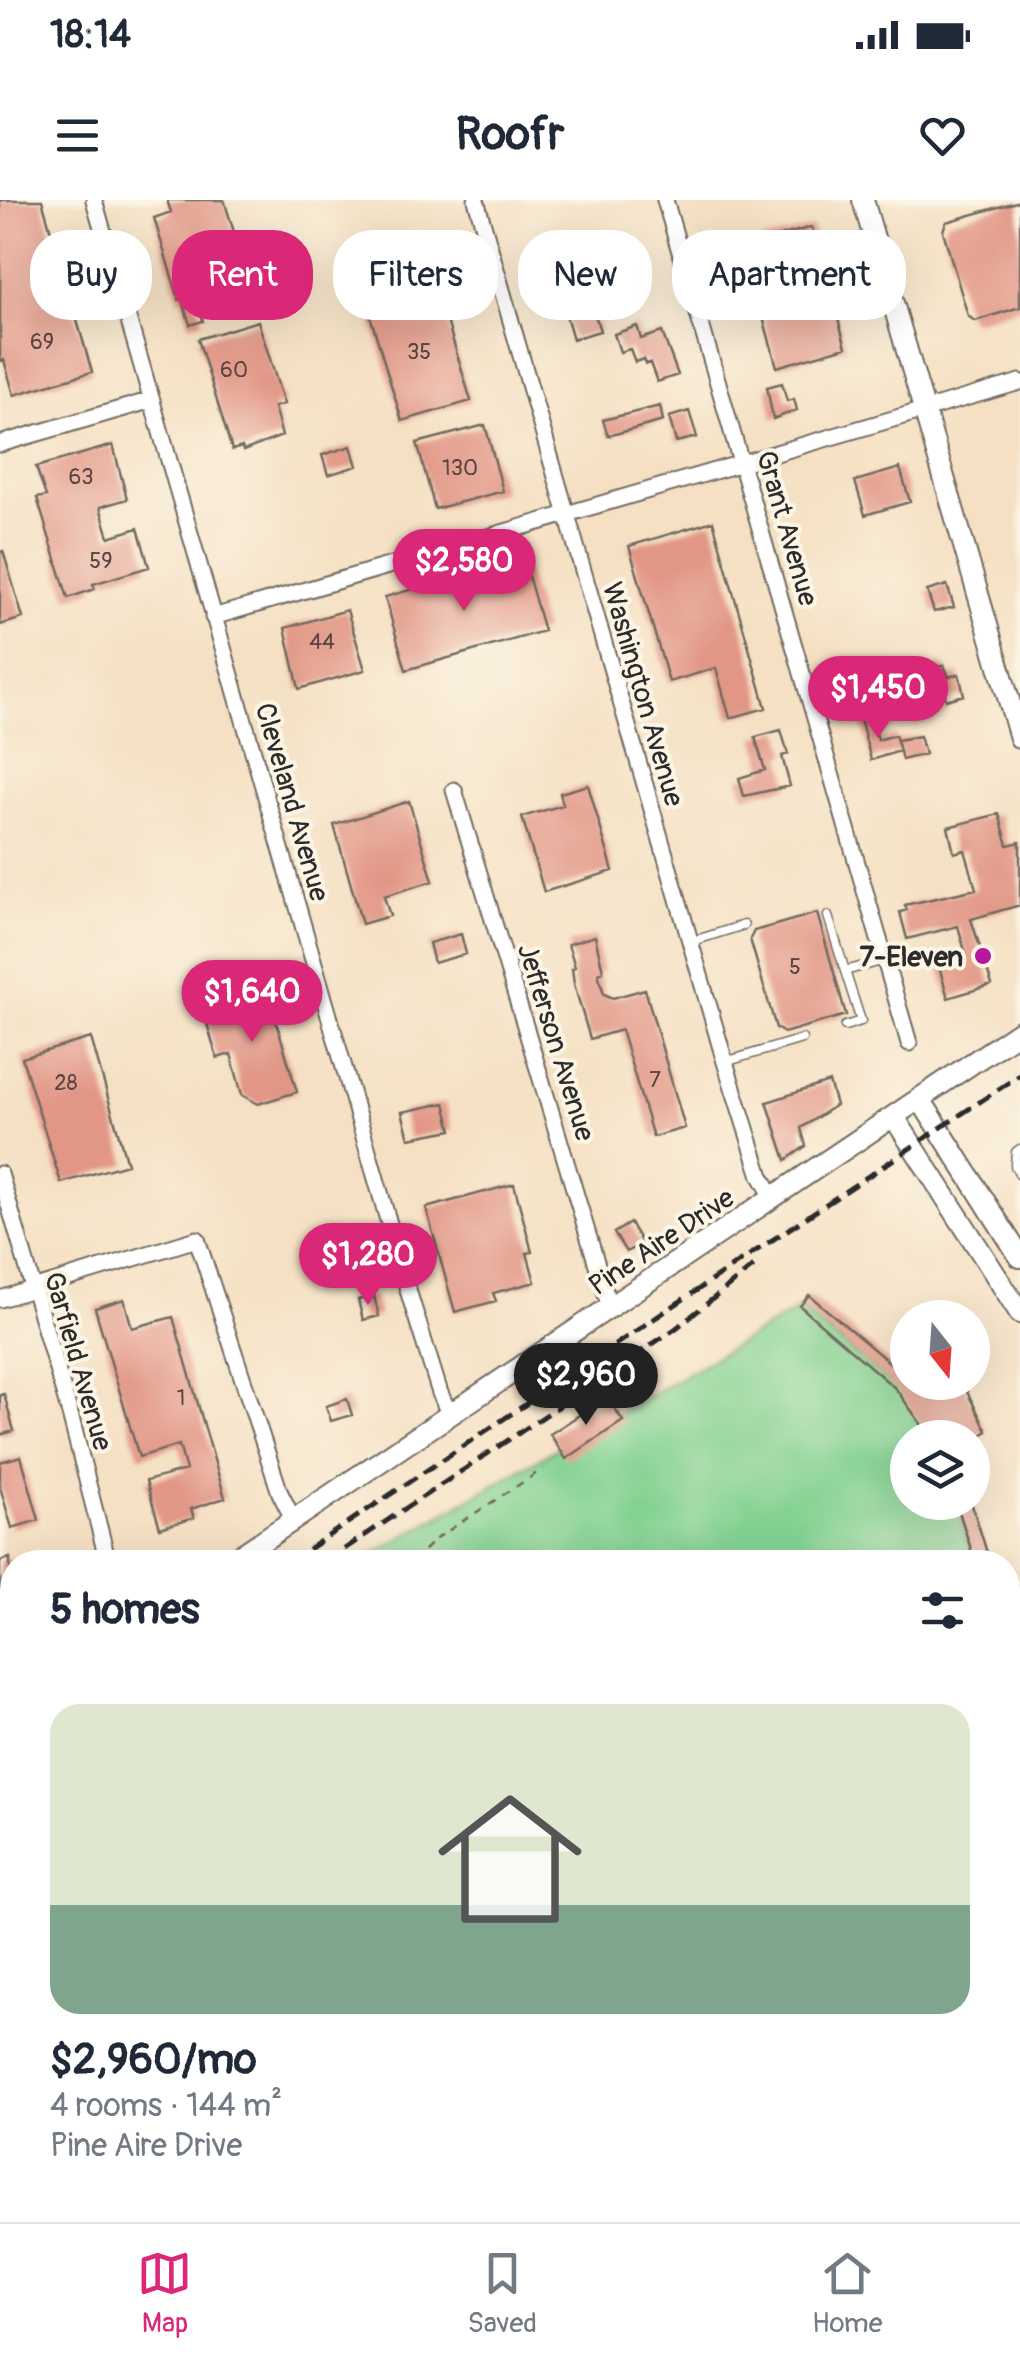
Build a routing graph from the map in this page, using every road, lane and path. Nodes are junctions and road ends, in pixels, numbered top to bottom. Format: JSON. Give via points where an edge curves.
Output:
{"nodes":[{"id":1,"x":94,"y":200,"type":"edge"},
{"id":2,"x":476,"y":200,"type":"edge"},
{"id":3,"x":666,"y":200,"type":"edge"},
{"id":4,"x":864,"y":200,"type":"edge"},
{"id":5,"x":1020,"y":382,"type":"edge"},
{"id":6,"x":152,"y":400,"type":"junction"},
{"id":7,"x":923,"y":410,"type":"junction"},
{"id":8,"x":0,"y":444,"type":"edge"},
{"id":9,"x":740,"y":463,"type":"junction"},
{"id":10,"x":565,"y":515,"type":"junction"},
{"id":11,"x":213,"y":616,"type":"junction"},
{"id":12,"x":1020,"y":738,"type":"edge"},
{"id":13,"x":454,"y":790,"type":"dead end"},
{"id":14,"x":828,"y":916,"type":"dead end"},
{"id":15,"x":744,"y":924,"type":"dead end"},
{"id":16,"x":690,"y":942,"type":"junction"},
{"id":17,"x":884,"y":960,"type":"junction"},
{"id":18,"x":845,"y":971,"type":"junction"},
{"id":19,"x":845,"y":1026,"type":"dead end"},
{"id":20,"x":1020,"y":1031,"type":"edge"},
{"id":21,"x":802,"y":1040,"type":"dead end"},
{"id":22,"x":909,"y":1044,"type":"dead end"},
{"id":23,"x":725,"y":1062,"type":"junction"},
{"id":24,"x":920,"y":1099,"type":"junction"},
{"id":25,"x":894,"y":1117,"type":"junction"},
{"id":26,"x":1020,"y":1149,"type":"edge"},
{"id":27,"x":0,"y":1174,"type":"edge"},
{"id":28,"x":1020,"y":1176,"type":"edge"},
{"id":29,"x":774,"y":1199,"type":"junction"},
{"id":30,"x":1020,"y":1256,"type":"edge"},
{"id":31,"x":33,"y":1289,"type":"junction"},
{"id":32,"x":0,"y":1299,"type":"edge"},
{"id":33,"x":610,"y":1308,"type":"junction"},
{"id":34,"x":1020,"y":1313,"type":"edge"},
{"id":35,"x":450,"y":1416,"type":"junction"},
{"id":36,"x":543,"y":1469,"type":"dead end"},
{"id":37,"x":294,"y":1521,"type":"junction"},
{"id":38,"x":105,"y":1550,"type":"edge"},
{"id":39,"x":249,"y":1550,"type":"edge"},
{"id":40,"x":424,"y":1550,"type":"edge"}],
"edges":[{"from":1,"to":6,"type":"street","name":"Cleveland Avenue"},
{"from":2,"to":10,"type":"street","name":"Washington Avenue"},
{"from":3,"to":9,"type":"street","name":"Grant Avenue"},
{"from":4,"to":7,"type":"street"},
{"from":5,"to":7,"type":"street"},
{"from":6,"to":8,"type":"street"},
{"from":6,"to":11,"type":"street","name":"Cleveland Avenue"},
{"from":7,"to":9,"type":"street"},
{"from":7,"to":12,"type":"street"},
{"from":9,"to":10,"type":"street"},
{"from":9,"to":17,"type":"street","name":"Grant Avenue"},
{"from":10,"to":11,"type":"street"},
{"from":10,"to":16,"type":"street","name":"Washington Avenue"},
{"from":11,"to":35,"type":"street","name":"Cleveland Avenue"},
{"from":13,"to":33,"type":"street","name":"Jefferson Avenue"},
{"from":14,"to":18,"type":"lane"},
{"from":15,"to":16,"type":"lane"},
{"from":16,"to":23,"type":"street","name":"Washington Avenue"},
{"from":17,"to":18,"type":"lane"},
{"from":17,"to":22,"type":"street","name":"Grant Avenue"},
{"from":18,"to":19,"type":"lane","via":[[861,1021]]},
{"from":20,"to":24,"type":"street","name":"Pine Aire Drive"},
{"from":21,"to":23,"type":"lane"},
{"from":23,"to":29,"type":"street","name":"Washington Avenue","via":[[760,1176]]},
{"from":24,"to":25,"type":"street","name":"Pine Aire Drive"},
{"from":24,"to":30,"type":"street"},
{"from":25,"to":29,"type":"street","name":"Pine Aire Drive"},
{"from":25,"to":34,"type":"street"},
{"from":26,"to":28,"type":"lane","via":[[1014,1166]]},
{"from":27,"to":31,"type":"street","name":"Garfield Avenue"},
{"from":29,"to":33,"type":"street","name":"Pine Aire Drive"},
{"from":31,"to":32,"type":"street"},
{"from":31,"to":37,"type":"street","via":[[196,1239]]},
{"from":31,"to":38,"type":"street","name":"Garfield Avenue"},
{"from":33,"to":35,"type":"street","name":"Pine Aire Drive"},
{"from":35,"to":37,"type":"street","name":"Pine Aire Drive"},
{"from":36,"to":40,"type":"path"},
{"from":37,"to":39,"type":"street","name":"Pine Aire Drive"}]}
